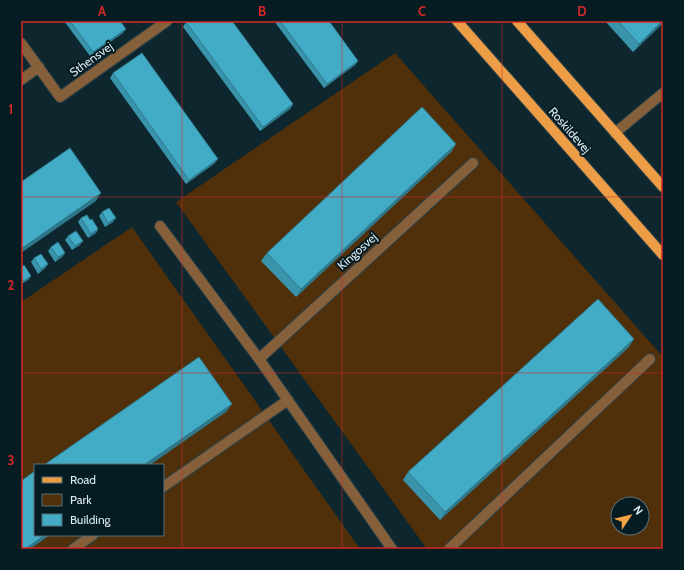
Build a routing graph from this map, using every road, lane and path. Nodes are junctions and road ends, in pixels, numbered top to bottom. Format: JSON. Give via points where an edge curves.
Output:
{"nodes":[{"id":1,"x":167,"y":21,"type":"edge"},
{"id":2,"x":457,"y":21,"type":"edge"},
{"id":3,"x":517,"y":21,"type":"edge"},
{"id":4,"x":21,"y":43,"type":"edge"},
{"id":5,"x":39,"y":68,"type":"junction"},
{"id":6,"x":21,"y":80,"type":"edge"},
{"id":7,"x":663,"y":93,"type":"edge"},
{"id":8,"x":615,"y":133,"type":"junction"},
{"id":9,"x":473,"y":162,"type":"dead end"},
{"id":10,"x":663,"y":187,"type":"edge"},
{"id":11,"x":160,"y":226,"type":"dead end"},
{"id":12,"x":663,"y":255,"type":"edge"},
{"id":13,"x":259,"y":359,"type":"junction"},
{"id":14,"x":650,"y":359,"type":"dead end"},
{"id":15,"x":288,"y":400,"type":"junction"},
{"id":16,"x":164,"y":486,"type":"edge"},
{"id":17,"x":92,"y":536,"type":"edge"},
{"id":18,"x":73,"y":549,"type":"edge"},
{"id":19,"x":392,"y":549,"type":"edge"},
{"id":20,"x":449,"y":549,"type":"edge"}],
"edges":[{"from":1,"to":5,"type":"street","name":"Sthensvej","via":[[60,97]]},
{"from":2,"to":12,"type":"main road","name":"Roskildevej"},
{"from":3,"to":8,"type":"main road"},
{"from":4,"to":5,"type":"street","name":"Sthensvej"},
{"from":5,"to":6,"type":"street"},
{"from":7,"to":8,"type":"street"},
{"from":8,"to":10,"type":"main road"},
{"from":9,"to":13,"type":"street","name":"Kingosvej"},
{"from":11,"to":13,"type":"street"},
{"from":13,"to":15,"type":"street"},
{"from":14,"to":20,"type":"street"},
{"from":15,"to":16,"type":"street"},
{"from":15,"to":19,"type":"street"},
{"from":17,"to":18,"type":"street"}]}
